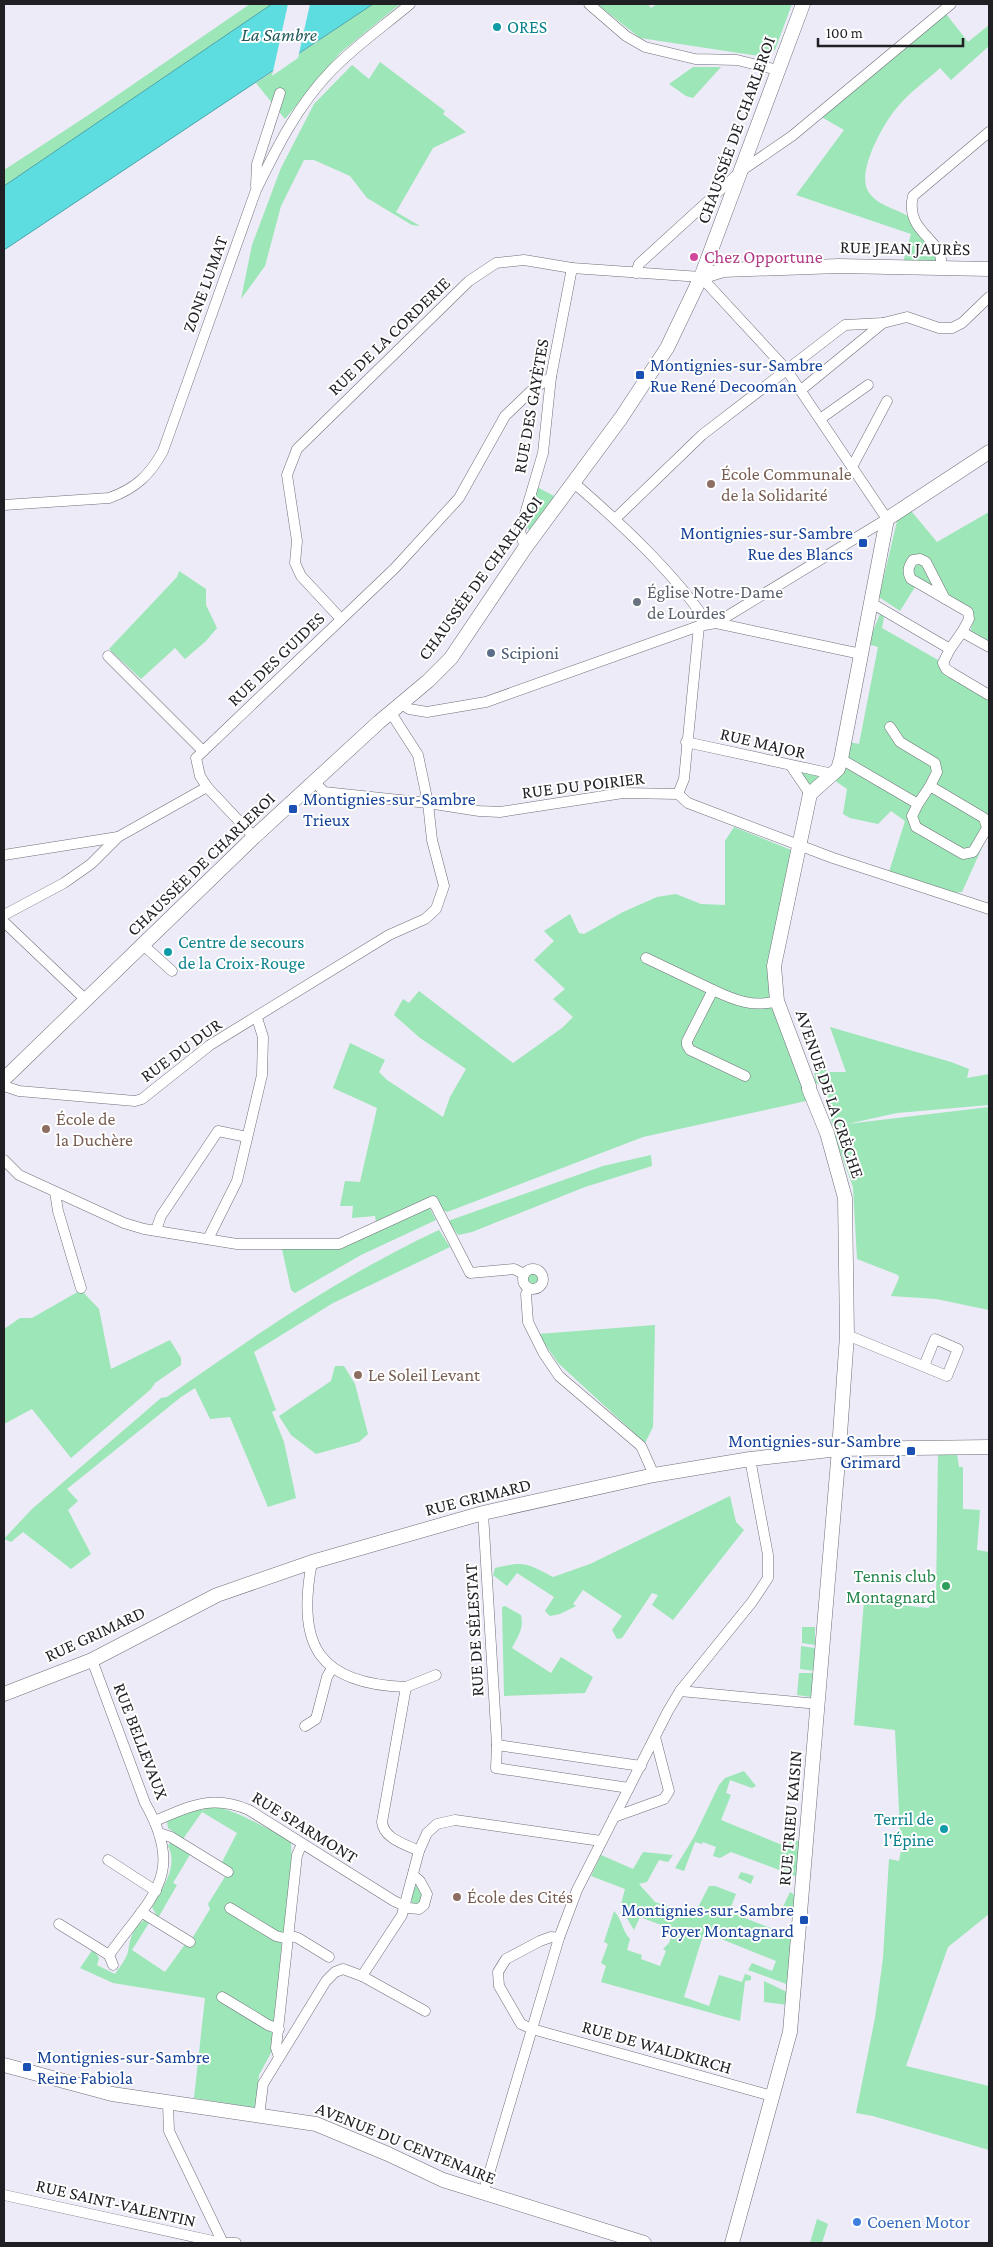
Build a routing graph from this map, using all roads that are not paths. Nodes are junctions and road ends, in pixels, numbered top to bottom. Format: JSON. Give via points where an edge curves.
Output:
{"nodes":[{"id":1,"x":410,"y":4,"type":"edge"},
{"id":2,"x":589,"y":4,"type":"edge"},
{"id":3,"x":803,"y":4,"type":"edge"},
{"id":4,"x":951,"y":4,"type":"edge"},
{"id":5,"x":778,"y":70,"type":"junction"},
{"id":6,"x":280,"y":93,"type":"dead end"},
{"id":7,"x":989,"y":132,"type":"edge"},
{"id":8,"x":741,"y":171,"type":"junction"},
{"id":9,"x":256,"y":190,"type":"junction"},
{"id":10,"x":941,"y":266,"type":"junction"},
{"id":11,"x":572,"y":268,"type":"junction"},
{"id":12,"x":989,"y":269,"type":"edge"},
{"id":13,"x":636,"y":273,"type":"junction"},
{"id":14,"x":701,"y":277,"type":"junction"},
{"id":15,"x":989,"y":297,"type":"edge"},
{"id":16,"x":883,"y":324,"type":"junction"},
{"id":17,"x":786,"y":369,"type":"junction"},
{"id":18,"x":551,"y":377,"type":"junction"},
{"id":19,"x":868,"y":385,"type":"dead end"},
{"id":20,"x":801,"y":390,"type":"junction"},
{"id":21,"x":887,"y":401,"type":"dead end"},
{"id":22,"x":820,"y":419,"type":"junction"},
{"id":23,"x":989,"y":452,"type":"edge"},
{"id":24,"x":852,"y":467,"type":"junction"},
{"id":25,"x":573,"y":482,"type":"junction"},
{"id":26,"x":4,"y":505,"type":"edge"},
{"id":27,"x":615,"y":519,"type":"junction"},
{"id":28,"x":887,"y":519,"type":"junction"},
{"id":29,"x":525,"y":548,"type":"junction"},
{"id":30,"x":945,"y":599,"type":"dead end"},
{"id":31,"x":872,"y":604,"type":"junction"},
{"id":32,"x":341,"y":619,"type":"junction"},
{"id":33,"x":707,"y":624,"type":"junction"},
{"id":34,"x":962,"y":632,"type":"junction"},
{"id":35,"x":989,"y":647,"type":"edge"},
{"id":36,"x":950,"y":649,"type":"junction"},
{"id":37,"x":861,"y":654,"type":"junction"},
{"id":38,"x":108,"y":656,"type":"dead end"},
{"id":39,"x":989,"y":695,"type":"edge"},
{"id":40,"x":397,"y":708,"type":"junction"},
{"id":41,"x":890,"y":727,"type":"dead end"},
{"id":42,"x":686,"y":742,"type":"junction"},
{"id":43,"x":203,"y":751,"type":"junction"},
{"id":44,"x":841,"y":759,"type":"junction"},
{"id":45,"x":791,"y":766,"type":"junction"},
{"id":46,"x":833,"y":774,"type":"junction"},
{"id":47,"x":314,"y":781,"type":"junction"},
{"id":48,"x":930,"y":786,"type":"junction"},
{"id":49,"x":207,"y":787,"type":"junction"},
{"id":50,"x":678,"y":794,"type":"junction"},
{"id":51,"x":810,"y":794,"type":"junction"},
{"id":52,"x":428,"y":803,"type":"junction"},
{"id":53,"x":918,"y":804,"type":"junction"},
{"id":54,"x":118,"y":837,"type":"junction"},
{"id":55,"x":254,"y":837,"type":"junction"},
{"id":56,"x":798,"y":844,"type":"junction"},
{"id":57,"x":4,"y":855,"type":"edge"},
{"id":58,"x":989,"y":909,"type":"edge"},
{"id":59,"x":4,"y":915,"type":"edge"},
{"id":60,"x":4,"y":922,"type":"edge"},
{"id":61,"x":143,"y":945,"type":"junction"},
{"id":62,"x":646,"y":958,"type":"dead end"},
{"id":63,"x":172,"y":971,"type":"dead end"},
{"id":64,"x":713,"y":990,"type":"junction"},
{"id":65,"x":86,"y":1000,"type":"junction"},
{"id":66,"x":778,"y":1001,"type":"junction"},
{"id":67,"x":258,"y":1018,"type":"junction"},
{"id":68,"x":745,"y":1076,"type":"dead end"},
{"id":69,"x":4,"y":1078,"type":"edge"},
{"id":70,"x":4,"y":1086,"type":"edge"},
{"id":71,"x":247,"y":1137,"type":"junction"},
{"id":72,"x":4,"y":1160,"type":"edge"},
{"id":73,"x":55,"y":1192,"type":"junction"},
{"id":74,"x":156,"y":1230,"type":"junction"},
{"id":75,"x":208,"y":1239,"type":"junction"},
{"id":76,"x":524,"y":1274,"type":"junction"},
{"id":77,"x":81,"y":1288,"type":"dead end"},
{"id":78,"x":529,"y":1289,"type":"junction"},
{"id":79,"x":847,"y":1335,"type":"junction"},
{"id":80,"x":924,"y":1366,"type":"dead end"},
{"id":81,"x":989,"y":1448,"type":"edge"},
{"id":82,"x":839,"y":1449,"type":"junction"},
{"id":83,"x":750,"y":1459,"type":"junction"},
{"id":84,"x":654,"y":1475,"type":"junction"},
{"id":85,"x":483,"y":1513,"type":"junction"},
{"id":86,"x":312,"y":1562,"type":"junction"},
{"id":87,"x":92,"y":1660,"type":"junction"},
{"id":88,"x":332,"y":1668,"type":"junction"},
{"id":89,"x":436,"y":1675,"type":"dead end"},
{"id":90,"x":406,"y":1687,"type":"junction"},
{"id":91,"x":680,"y":1690,"type":"junction"},
{"id":92,"x":4,"y":1694,"type":"edge"},
{"id":93,"x":818,"y":1704,"type":"junction"},
{"id":94,"x":305,"y":1726,"type":"dead end"},
{"id":95,"x":655,"y":1737,"type":"junction"},
{"id":96,"x":497,"y":1745,"type":"junction"},
{"id":97,"x":641,"y":1766,"type":"junction"},
{"id":98,"x":629,"y":1788,"type":"junction"},
{"id":99,"x":614,"y":1817,"type":"junction"},
{"id":100,"x":156,"y":1821,"type":"junction"},
{"id":101,"x":159,"y":1833,"type":"junction"},
{"id":102,"x":601,"y":1841,"type":"junction"},
{"id":103,"x":302,"y":1844,"type":"junction"},
{"id":104,"x":419,"y":1851,"type":"junction"},
{"id":105,"x":108,"y":1860,"type":"dead end"},
{"id":106,"x":228,"y":1872,"type":"dead end"},
{"id":107,"x":414,"y":1876,"type":"junction"},
{"id":108,"x":156,"y":1891,"type":"junction"},
{"id":109,"x":403,"y":1905,"type":"junction"},
{"id":110,"x":230,"y":1908,"type":"dead end"},
{"id":111,"x":141,"y":1912,"type":"junction"},
{"id":112,"x":58,"y":1924,"type":"dead end"},
{"id":113,"x":288,"y":1937,"type":"junction"},
{"id":114,"x":559,"y":1938,"type":"junction"},
{"id":115,"x":190,"y":1942,"type":"dead end"},
{"id":116,"x":329,"y":1957,"type":"dead end"},
{"id":117,"x":362,"y":1976,"type":"junction"},
{"id":118,"x":222,"y":1997,"type":"dead end"},
{"id":119,"x":425,"y":2011,"type":"dead end"},
{"id":120,"x":278,"y":2028,"type":"junction"},
{"id":121,"x":532,"y":2029,"type":"junction"},
{"id":122,"x":280,"y":2056,"type":"junction"},
{"id":123,"x":4,"y":2065,"type":"edge"},
{"id":124,"x":772,"y":2096,"type":"junction"},
{"id":125,"x":168,"y":2104,"type":"junction"},
{"id":126,"x":259,"y":2116,"type":"junction"},
{"id":127,"x":483,"y":2194,"type":"junction"},
{"id":128,"x":4,"y":2195,"type":"edge"},
{"id":129,"x":223,"y":2243,"type":"edge"},
{"id":130,"x":236,"y":2243,"type":"edge"},
{"id":131,"x":644,"y":2243,"type":"edge"},
{"id":132,"x":732,"y":2243,"type":"edge"}],
"edges":[{"from":1,"to":9,"type":"street","name":"ZONE LUMAT","via":[[351,51],[313,92],[290,124]]},
{"from":2,"to":5,"type":"street","via":[[637,43],[695,59],[736,60]]},
{"from":3,"to":5,"type":"street","name":"CHAUSSÉE DE CHARLEROI"},
{"from":4,"to":8,"type":"street","via":[[792,136]]},
{"from":5,"to":8,"type":"street","name":"CHAUSSÉE DE CHARLEROI"},
{"from":6,"to":9,"type":"street","via":[[257,164]]},
{"from":7,"to":10,"type":"street","via":[[912,196],[912,219],[940,254]]},
{"from":8,"to":13,"type":"street","via":[[639,264]]},
{"from":8,"to":14,"type":"street","name":"CHAUSSÉE DE CHARLEROI"},
{"from":9,"to":26,"type":"street","name":"ZONE LUMAT","via":[[155,466],[141,482],[125,493],[109,498]]},
{"from":10,"to":12,"type":"street","name":"RUE JEAN JAURÈS"},
{"from":10,"to":14,"type":"street","name":"RUE JEAN JAURÈS","via":[[723,270]]},
{"from":11,"to":13,"type":"street","name":"RUE DE LA CORDERIE"},
{"from":11,"to":18,"type":"street","name":"RUE DES GAYÈTES"},
{"from":11,"to":32,"type":"street","name":"RUE DE LA CORDERIE","via":[[524,260],[496,263],[469,281],[297,449],[287,475],[298,541],[295,563],[300,576]]},
{"from":13,"to":14,"type":"street","name":"RUE DE LA CORDERIE"},
{"from":14,"to":17,"type":"street"},
{"from":14,"to":25,"type":"street","name":"CHAUSSÉE DE CHARLEROI","via":[[663,355]]},
{"from":15,"to":16,"type":"street","via":[[962,323],[952,328],[939,328],[907,318]]},
{"from":16,"to":17,"type":"street","via":[[845,325]]},
{"from":16,"to":20,"type":"street"},
{"from":17,"to":20,"type":"street"},
{"from":17,"to":27,"type":"street","via":[[702,435]]},
{"from":18,"to":29,"type":"street","name":"RUE DES GAYÈTES","via":[[543,453],[520,531]]},
{"from":18,"to":32,"type":"street","name":"RUE DES GUIDES","via":[[531,390],[506,416],[459,498],[395,568]]},
{"from":19,"to":22,"type":"street"},
{"from":20,"to":22,"type":"street"},
{"from":21,"to":24,"type":"street"},
{"from":22,"to":24,"type":"street"},
{"from":23,"to":28,"type":"street"},
{"from":24,"to":28,"type":"street"},
{"from":25,"to":27,"type":"street"},
{"from":25,"to":29,"type":"street","name":"CHAUSSÉE DE CHARLEROI"},
{"from":27,"to":33,"type":"street","via":[[695,604]]},
{"from":28,"to":31,"type":"street"},
{"from":28,"to":33,"type":"street"},
{"from":29,"to":40,"type":"street","name":"CHAUSSÉE DE CHARLEROI","via":[[451,658]]},
{"from":30,"to":34,"type":"street","via":[[970,616]]},
{"from":31,"to":36,"type":"street"},
{"from":31,"to":37,"type":"street"},
{"from":32,"to":43,"type":"street","name":"RUE DES GUIDES"},
{"from":33,"to":37,"type":"street"},
{"from":33,"to":40,"type":"street","via":[[486,702],[427,712]]},
{"from":33,"to":42,"type":"street"},
{"from":34,"to":35,"type":"street"},
{"from":34,"to":36,"type":"street"},
{"from":36,"to":39,"type":"street","via":[[943,663],[946,669]]},
{"from":37,"to":44,"type":"street"},
{"from":38,"to":43,"type":"street"},
{"from":40,"to":47,"type":"street","name":"CHAUSSÉE DE CHARLEROI"},
{"from":40,"to":52,"type":"street","name":"RUE DU DUR","via":[[418,755]]},
{"from":41,"to":48,"type":"street","via":[[900,742],[935,763],[937,772]]},
{"from":42,"to":45,"type":"street","name":"RUE MAJOR"},
{"from":42,"to":50,"type":"street","via":[[684,779]]},
{"from":43,"to":49,"type":"street","via":[[196,758],[200,776]]},
{"from":44,"to":46,"type":"street","via":[[838,770]]},
{"from":44,"to":53,"type":"street"},
{"from":45,"to":46,"type":"street","name":"RUE MAJOR"},
{"from":45,"to":51,"type":"street"},
{"from":46,"to":51,"type":"street"},
{"from":47,"to":52,"type":"street","name":"RUE DU POIRIER","via":[[324,792]]},
{"from":47,"to":55,"type":"street","name":"CHAUSSÉE DE CHARLEROI"},
{"from":48,"to":53,"type":"street"},
{"from":48,"to":53,"type":"street","via":[[986,821],[987,828],[973,852],[963,854],[916,826],[912,816]]},
{"from":49,"to":54,"type":"street"},
{"from":49,"to":55,"type":"street"},
{"from":50,"to":52,"type":"street","name":"RUE DU POIRIER","via":[[623,793],[500,812]]},
{"from":50,"to":56,"type":"street","via":[[688,803]]},
{"from":51,"to":56,"type":"street","name":"AVENUE DE LA CRÈCHE"},
{"from":52,"to":67,"type":"street","name":"RUE DU DUR","via":[[432,840],[444,886],[431,916],[389,935]]},
{"from":54,"to":57,"type":"street"},
{"from":54,"to":59,"type":"street","via":[[91,864],[71,878]]},
{"from":55,"to":61,"type":"street","name":"CHAUSSÉE DE CHARLEROI"},
{"from":56,"to":58,"type":"street"},
{"from":56,"to":66,"type":"street","name":"AVENUE DE LA CRÈCHE","via":[[774,966]]},
{"from":60,"to":65,"type":"street"},
{"from":61,"to":63,"type":"street"},
{"from":61,"to":65,"type":"street","name":"CHAUSSÉE DE CHARLEROI"},
{"from":62,"to":64,"type":"street"},
{"from":64,"to":66,"type":"street","via":[[740,1002],[760,1004]]},
{"from":64,"to":68,"type":"street","via":[[687,1045]]},
{"from":65,"to":69,"type":"street","name":"CHAUSSÉE DE CHARLEROI"},
{"from":66,"to":79,"type":"street","name":"AVENUE DE LA CRÈCHE","via":[[846,1198]]},
{"from":67,"to":70,"type":"street","name":"RUE DU DUR","via":[[198,1053],[142,1099],[135,1101],[19,1091]]},
{"from":67,"to":71,"type":"street","via":[[263,1037],[262,1075]]},
{"from":71,"to":74,"type":"street","via":[[218,1131],[161,1216]]},
{"from":71,"to":75,"type":"street","via":[[237,1181]]},
{"from":72,"to":73,"type":"street","via":[[18,1175]]},
{"from":73,"to":74,"type":"street","via":[[124,1223]]},
{"from":73,"to":77,"type":"street"},
{"from":74,"to":75,"type":"street"},
{"from":75,"to":76,"type":"street","via":[[237,1244],[339,1244],[433,1202],[470,1273],[514,1270]]},
{"from":76,"to":78,"type":"street","via":[[522,1281]]},
{"from":76,"to":78,"type":"street","via":[[534,1269],[542,1275],[543,1282],[539,1288]]},
{"from":78,"to":84,"type":"street","via":[[526,1294],[528,1322],[544,1354],[559,1376],[641,1446]]},
{"from":79,"to":80,"type":"street"},
{"from":79,"to":82,"type":"street","name":"AVENUE DE LA CRÈCHE"},
{"from":81,"to":82,"type":"street","name":"RUE GRIMARD"},
{"from":82,"to":83,"type":"street","name":"RUE GRIMARD"},
{"from":82,"to":93,"type":"street","name":"RUE TRIEU KAISIN"},
{"from":83,"to":84,"type":"street","name":"RUE GRIMARD"},
{"from":83,"to":91,"type":"street","via":[[768,1555],[768,1578]]},
{"from":84,"to":85,"type":"street","name":"RUE GRIMARD"},
{"from":85,"to":86,"type":"street","name":"RUE GRIMARD"},
{"from":85,"to":96,"type":"street","name":"RUE DE SÉLESTAT"},
{"from":86,"to":87,"type":"street","name":"RUE GRIMARD","via":[[217,1595]]},
{"from":86,"to":88,"type":"street","via":[[306,1618],[314,1641]]},
{"from":87,"to":92,"type":"street","name":"RUE GRIMARD"},
{"from":87,"to":100,"type":"street","name":"RUE BELLEVAUX","via":[[145,1803]]},
{"from":88,"to":90,"type":"street","via":[[349,1678],[370,1684]]},
{"from":88,"to":94,"type":"street","via":[[316,1719]]},
{"from":89,"to":90,"type":"street"},
{"from":90,"to":104,"type":"street","via":[[382,1822],[389,1837]]},
{"from":91,"to":93,"type":"street"},
{"from":91,"to":95,"type":"street"},
{"from":93,"to":124,"type":"street","name":"RUE TRIEU KAISIN","via":[[790,2032]]},
{"from":95,"to":97,"type":"street"},
{"from":95,"to":99,"type":"street","via":[[669,1791],[664,1800]]},
{"from":96,"to":97,"type":"street"},
{"from":96,"to":98,"type":"street","name":"RUE DE SÉLESTAT","via":[[496,1768]]},
{"from":97,"to":98,"type":"street"},
{"from":98,"to":99,"type":"street"},
{"from":99,"to":102,"type":"street"},
{"from":100,"to":101,"type":"street","name":"RUE BELLEVAUX"},
{"from":100,"to":103,"type":"street","name":"RUE SPARMONT","via":[[192,1805],[212,1801],[233,1803]]},
{"from":101,"to":106,"type":"street"},
{"from":101,"to":108,"type":"street","name":"RUE BELLEVAUX","via":[[165,1864]]},
{"from":102,"to":104,"type":"street","via":[[448,1820],[437,1824],[428,1833]]},
{"from":102,"to":114,"type":"street","via":[[566,1915]]},
{"from":103,"to":109,"type":"street","name":"RUE SPARMONT"},
{"from":103,"to":113,"type":"street","via":[[297,1855]]},
{"from":104,"to":107,"type":"street"},
{"from":105,"to":108,"type":"street"},
{"from":107,"to":109,"type":"street"},
{"from":107,"to":109,"type":"street","via":[[426,1890],[424,1905],[419,1909]]},
{"from":108,"to":111,"type":"street","name":"RUE BELLEVAUX"},
{"from":109,"to":117,"type":"street","via":[[402,1915]]},
{"from":110,"to":113,"type":"street","via":[[276,1936]]},
{"from":111,"to":112,"type":"street","name":"RUE BELLEVAUX","via":[[111,1960]]},
{"from":111,"to":115,"type":"street"},
{"from":113,"to":116,"type":"street","via":[[298,1938]]},
{"from":113,"to":120,"type":"street"},
{"from":114,"to":121,"type":"street"},
{"from":114,"to":121,"type":"street","via":[[540,1940],[506,1959],[498,1972],[500,1986],[521,2024]]},
{"from":117,"to":119,"type":"street"},
{"from":117,"to":122,"type":"street","via":[[347,1969],[331,1975]]},
{"from":118,"to":120,"type":"street"},
{"from":120,"to":122,"type":"street","via":[[276,2048]]},
{"from":121,"to":124,"type":"street","name":"RUE DE WALDKIRCH"},
{"from":121,"to":127,"type":"street"},
{"from":122,"to":126,"type":"street","via":[[263,2084]]},
{"from":123,"to":125,"type":"street","name":"AVENUE DU CENTENAIRE","via":[[71,2084]]},
{"from":124,"to":132,"type":"street","name":"RUE TRIEU KAISIN"},
{"from":125,"to":126,"type":"street","name":"AVENUE DU CENTENAIRE"},
{"from":125,"to":129,"type":"street","via":[[169,2131]]},
{"from":126,"to":127,"type":"street","name":"AVENUE DU CENTENAIRE","via":[[316,2124],[334,2130],[443,2180]]},
{"from":127,"to":131,"type":"street","name":"AVENUE DU CENTENAIRE"},
{"from":128,"to":129,"type":"street","name":"RUE SAINT-VALENTIN"},
{"from":129,"to":130,"type":"street","name":"RUE SAINT-VALENTIN"}]}
